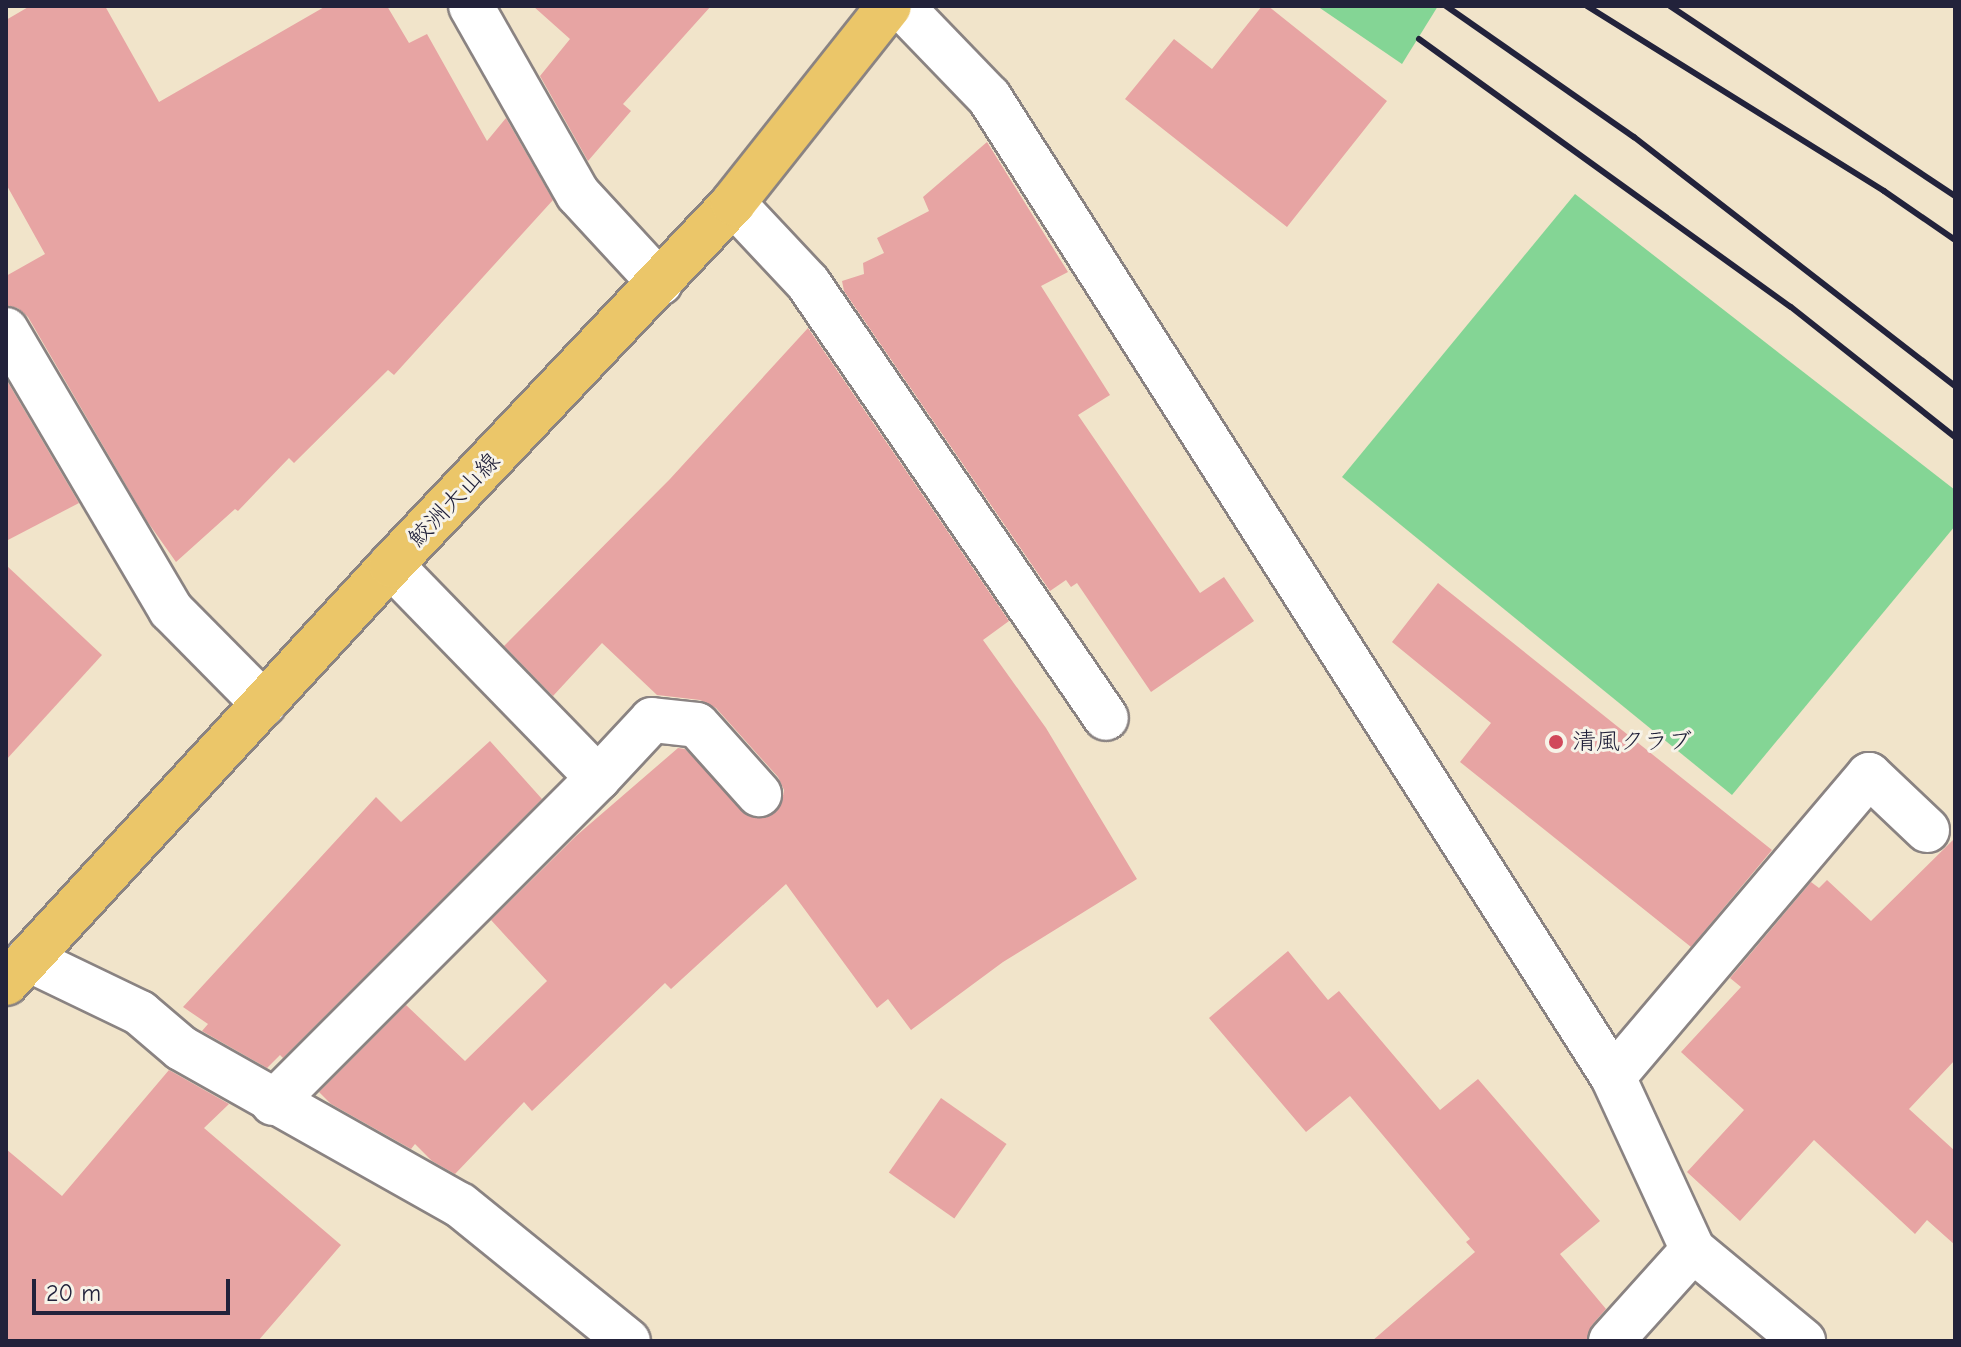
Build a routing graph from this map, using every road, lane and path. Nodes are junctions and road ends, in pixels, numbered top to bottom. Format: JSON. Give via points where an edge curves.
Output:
{"nodes":[{"id":1,"x":471,"y":6,"type":"edge"},
{"id":2,"x":889,"y":6,"type":"edge"},
{"id":3,"x":901,"y":6,"type":"edge"},
{"id":4,"x":733,"y":203,"type":"junction"},
{"id":5,"x":660,"y":283,"type":"junction"},
{"id":6,"x":6,"y":330,"type":"edge"},
{"id":7,"x":391,"y":565,"type":"junction"},
{"id":8,"x":264,"y":704,"type":"junction"},
{"id":9,"x":1106,"y":718,"type":"dead end"},
{"id":10,"x":598,"y":778,"type":"junction"},
{"id":11,"x":759,"y":794,"type":"dead end"},
{"id":12,"x":1927,"y":830,"type":"dead end"},
{"id":13,"x":17,"y":971,"type":"edge"},
{"id":14,"x":1613,"y":1077,"type":"junction"},
{"id":15,"x":273,"y":1103,"type":"junction"},
{"id":16,"x":1693,"y":1250,"type":"junction"},
{"id":17,"x":628,"y":1341,"type":"edge"},
{"id":18,"x":1611,"y":1341,"type":"edge"},
{"id":19,"x":1803,"y":1341,"type":"edge"}],
"edges":[{"from":1,"to":5,"type":"street","via":[[578,194]]},
{"from":2,"to":4,"type":"main road","name":"鮫洲大山線"},
{"from":3,"to":14,"type":"street","via":[[989,97]]},
{"from":4,"to":5,"type":"main road","name":"鮫洲大山線"},
{"from":4,"to":9,"type":"street","via":[[808,283]]},
{"from":5,"to":7,"type":"main road","name":"鮫洲大山線"},
{"from":6,"to":8,"type":"street","via":[[171,610]]},
{"from":7,"to":8,"type":"main road","name":"鮫洲大山線"},
{"from":7,"to":10,"type":"street"},
{"from":8,"to":13,"type":"main road","name":"鮫洲大山線"},
{"from":10,"to":11,"type":"street","via":[[652,720],[697,725]]},
{"from":10,"to":15,"type":"street"},
{"from":12,"to":14,"type":"street","via":[[1869,775]]},
{"from":13,"to":15,"type":"street","via":[[140,1013],[181,1048]]},
{"from":14,"to":16,"type":"street"},
{"from":15,"to":17,"type":"street","via":[[460,1205]]},
{"from":16,"to":18,"type":"street"},
{"from":16,"to":19,"type":"street"}]}
